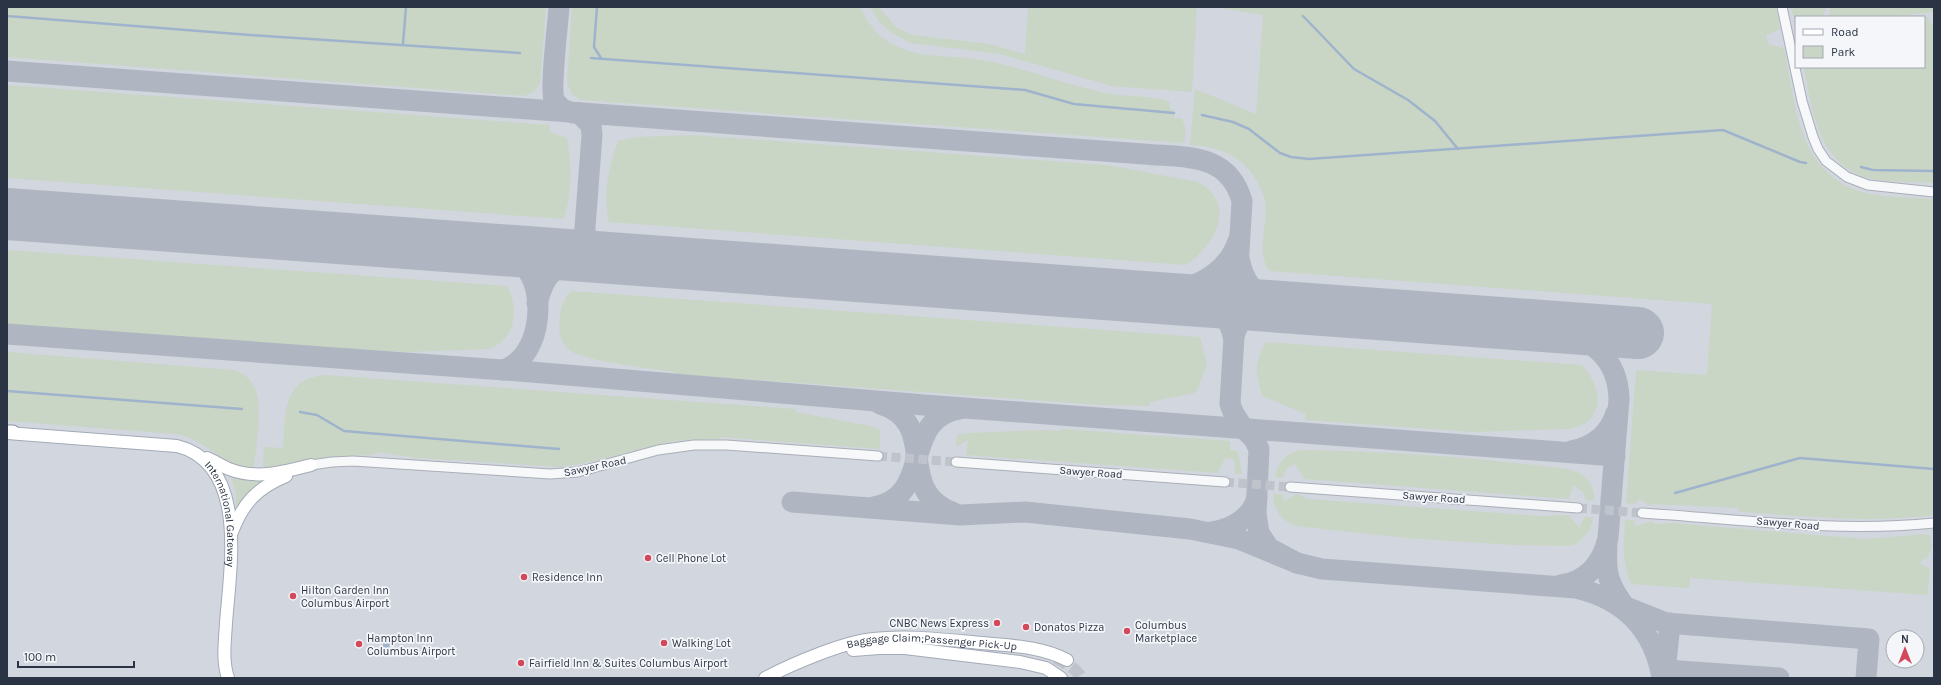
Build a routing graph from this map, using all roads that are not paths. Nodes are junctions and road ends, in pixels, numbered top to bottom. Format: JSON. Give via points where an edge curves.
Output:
{"nodes":[{"id":1,"x":1782,"y":7,"type":"edge"},
{"id":2,"x":1934,"y":192,"type":"edge"},
{"id":3,"x":9,"y":432,"type":"edge"},
{"id":4,"x":199,"y":454,"type":"junction"},
{"id":5,"x":878,"y":456,"type":"tunnel mouth"},
{"id":6,"x":956,"y":462,"type":"tunnel mouth"},
{"id":7,"x":311,"y":465,"type":"junction"},
{"id":8,"x":1225,"y":482,"type":"tunnel mouth"},
{"id":9,"x":1290,"y":487,"type":"tunnel mouth"},
{"id":10,"x":1578,"y":508,"type":"tunnel mouth"},
{"id":11,"x":1642,"y":512,"type":"tunnel mouth"},
{"id":12,"x":1934,"y":523,"type":"edge"},
{"id":13,"x":230,"y":538,"type":"junction"},
{"id":14,"x":1067,"y":660,"type":"tunnel mouth"},
{"id":15,"x":797,"y":664,"type":"junction"},
{"id":16,"x":228,"y":678,"type":"edge"},
{"id":17,"x":765,"y":678,"type":"edge"},
{"id":18,"x":1061,"y":678,"type":"edge"}],
"edges":[{"from":1,"to":2,"type":"street","via":[[1802,101],[1813,137],[1826,161],[1847,177],[1868,185]]},
{"from":3,"to":4,"type":"main road","name":"International Gateway","via":[[171,445]]},
{"from":4,"to":7,"type":"main road","via":[[230,469],[250,474],[274,474]]},
{"from":4,"to":13,"type":"main road","name":"International Gateway","via":[[215,471],[224,488]]},
{"from":5,"to":7,"type":"street","name":"Sawyer Road","via":[[702,445],[658,450],[578,472],[550,474],[353,461]]},
{"from":6,"to":8,"type":"street","name":"Sawyer Road"},
{"from":7,"to":13,"type":"main road","via":[[277,480],[250,499],[238,515]]},
{"from":9,"to":10,"type":"street","name":"Sawyer Road"},
{"from":11,"to":12,"type":"street","name":"Sawyer Road","via":[[1844,527]]},
{"from":13,"to":16,"type":"main road","name":"International Gateway","via":[[224,656]]},
{"from":14,"to":15,"type":"main road","name":"Baggage Claim;Passenger Pick-Up","via":[[1028,647],[901,638],[858,642]]},
{"from":15,"to":17,"type":"main road"},
{"from":15,"to":18,"type":"main road","via":[[846,651],[905,648],[1029,663],[1052,671]]}]}
